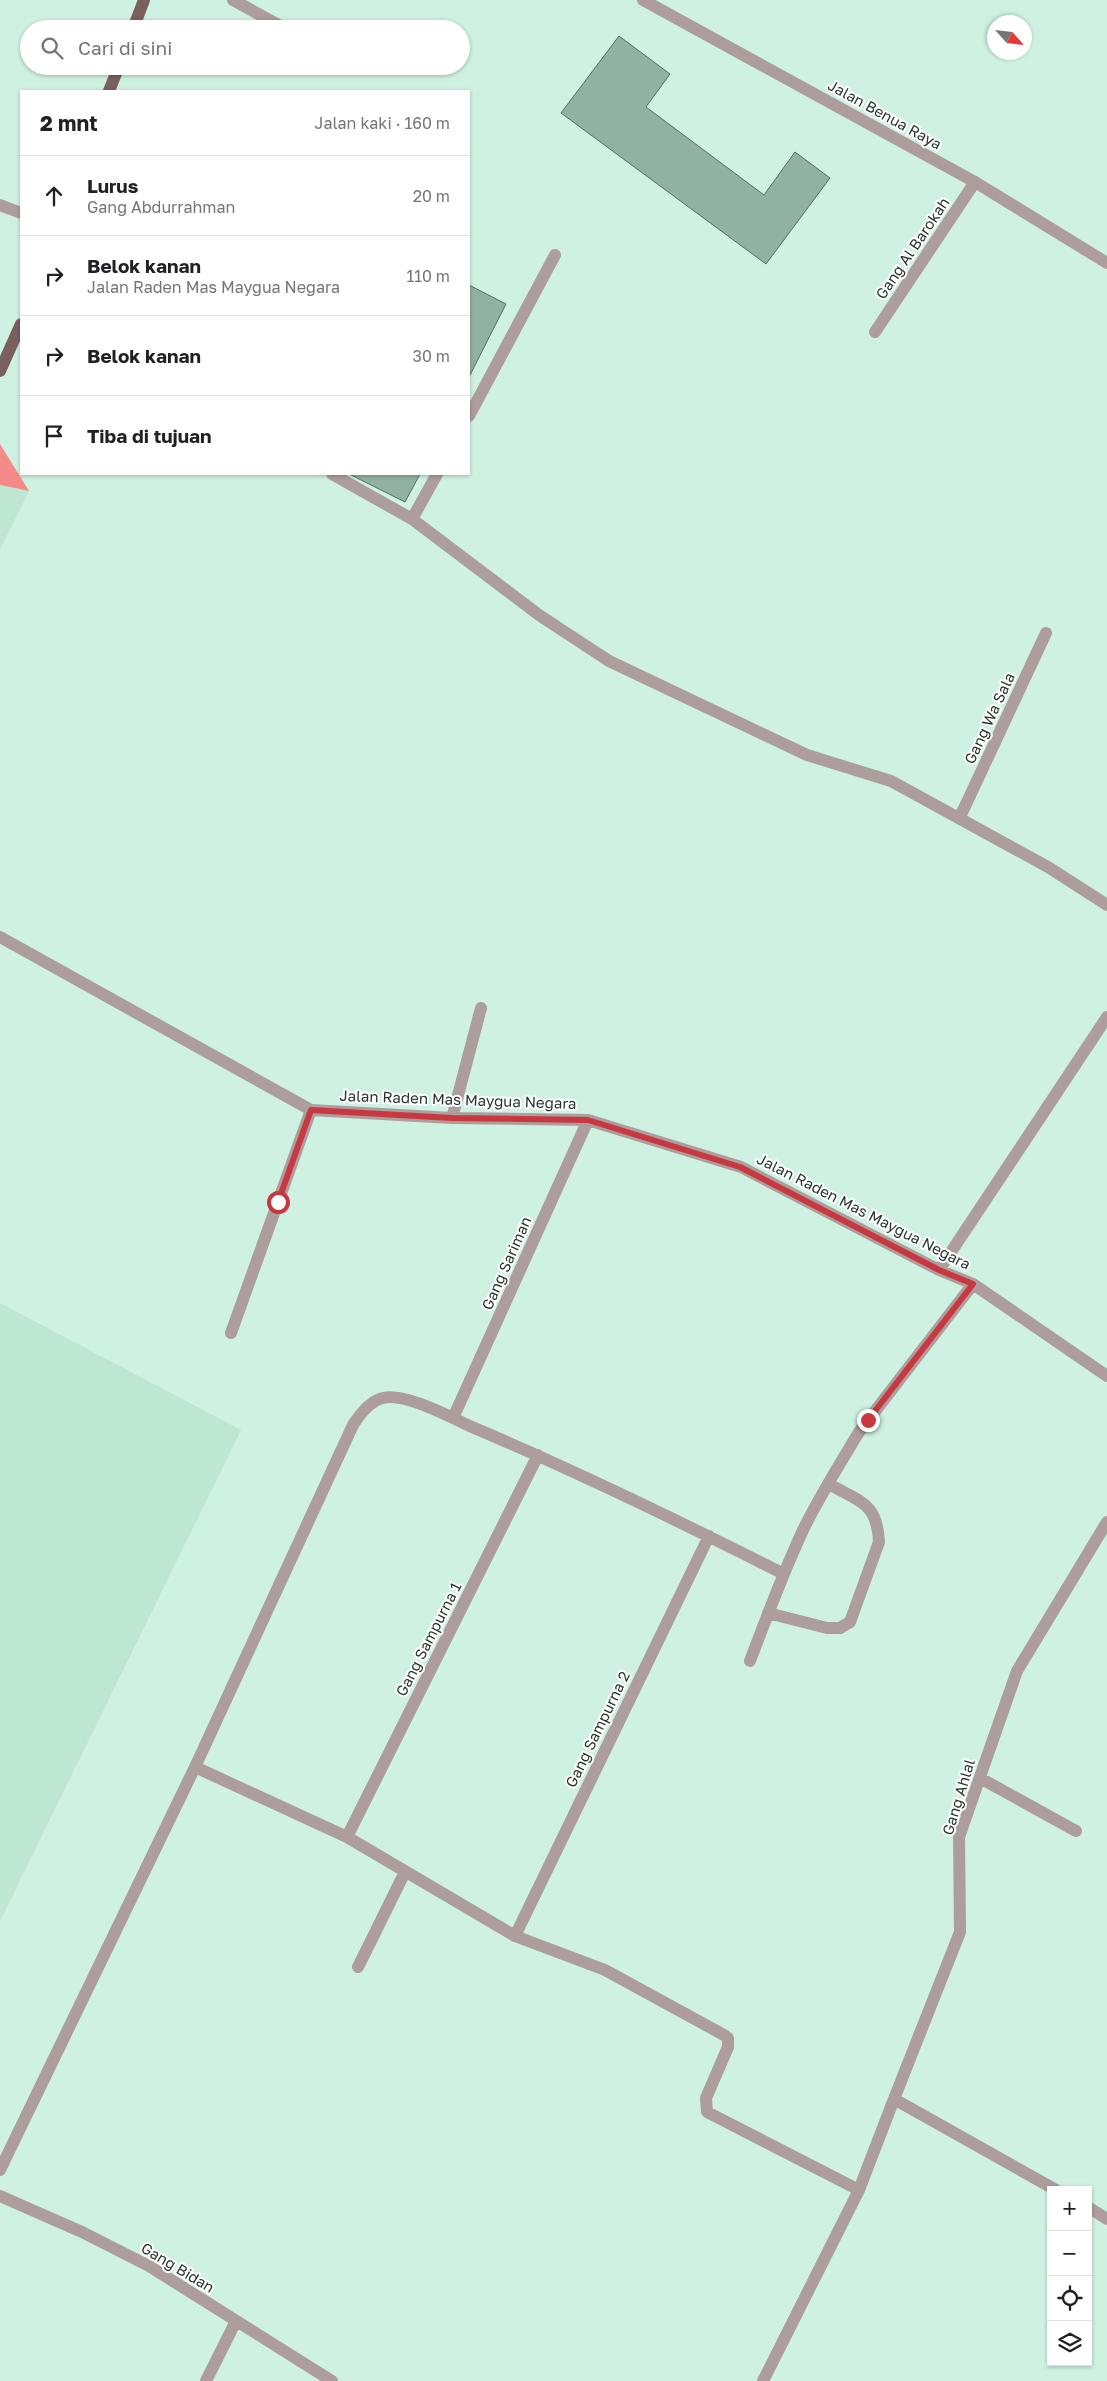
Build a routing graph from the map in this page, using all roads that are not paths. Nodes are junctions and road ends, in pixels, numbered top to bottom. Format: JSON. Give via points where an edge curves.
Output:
{"nodes":[{"id":1,"x":144,"y":0,"type":"edge"},
{"id":2,"x":233,"y":0,"type":"edge"},
{"id":3,"x":643,"y":0,"type":"edge"},
{"id":4,"x":136,"y":20,"type":"edge"},
{"id":5,"x":270,"y":20,"type":"edge"},
{"id":6,"x":115,"y":75,"type":"edge"},
{"id":7,"x":109,"y":90,"type":"edge"},
{"id":8,"x":975,"y":182,"type":"junction"},
{"id":9,"x":0,"y":205,"type":"edge"},
{"id":10,"x":20,"y":213,"type":"edge"},
{"id":11,"x":555,"y":254,"type":"dead end"},
{"id":12,"x":1107,"y":263,"type":"edge"},
{"id":13,"x":20,"y":330,"type":"edge"},
{"id":14,"x":875,"y":332,"type":"dead end"},
{"id":15,"x":0,"y":371,"type":"edge"},
{"id":16,"x":470,"y":414,"type":"edge"},
{"id":17,"x":334,"y":475,"type":"edge"},
{"id":18,"x":436,"y":475,"type":"edge"},
{"id":19,"x":412,"y":519,"type":"junction"},
{"id":20,"x":1046,"y":633,"type":"dead end"},
{"id":21,"x":960,"y":817,"type":"junction"},
{"id":22,"x":1107,"y":906,"type":"edge"},
{"id":23,"x":0,"y":937,"type":"edge"},
{"id":24,"x":481,"y":1008,"type":"dead end"},
{"id":25,"x":1107,"y":1017,"type":"edge"},
{"id":26,"x":311,"y":1110,"type":"junction"},
{"id":27,"x":452,"y":1118,"type":"junction"},
{"id":28,"x":588,"y":1120,"type":"junction"},
{"id":29,"x":939,"y":1270,"type":"junction"},
{"id":30,"x":973,"y":1284,"type":"junction"},
{"id":31,"x":231,"y":1332,"type":"dead end"},
{"id":32,"x":1107,"y":1376,"type":"edge"},
{"id":33,"x":453,"y":1418,"type":"junction"},
{"id":34,"x":538,"y":1455,"type":"junction"},
{"id":35,"x":829,"y":1484,"type":"junction"},
{"id":36,"x":1107,"y":1522,"type":"edge"},
{"id":37,"x":709,"y":1536,"type":"junction"},
{"id":38,"x":784,"y":1574,"type":"junction"},
{"id":39,"x":768,"y":1613,"type":"junction"},
{"id":40,"x":750,"y":1661,"type":"dead end"},
{"id":41,"x":195,"y":1767,"type":"junction"},
{"id":42,"x":980,"y":1778,"type":"junction"},
{"id":43,"x":1076,"y":1832,"type":"dead end"},
{"id":44,"x":347,"y":1837,"type":"junction"},
{"id":45,"x":405,"y":1872,"type":"junction"},
{"id":46,"x":515,"y":1936,"type":"junction"},
{"id":47,"x":358,"y":1967,"type":"dead end"},
{"id":48,"x":894,"y":2099,"type":"junction"},
{"id":49,"x":0,"y":2170,"type":"edge"},
{"id":50,"x":1049,"y":2186,"type":"edge"},
{"id":51,"x":859,"y":2190,"type":"junction"},
{"id":52,"x":0,"y":2196,"type":"edge"},
{"id":53,"x":1092,"y":2210,"type":"edge"},
{"id":54,"x":1107,"y":2219,"type":"edge"},
{"id":55,"x":236,"y":2321,"type":"junction"},
{"id":56,"x":206,"y":2381,"type":"edge"},
{"id":57,"x":332,"y":2381,"type":"edge"},
{"id":58,"x":764,"y":2381,"type":"edge"}],
"edges":[{"from":1,"to":4,"type":"main road"},
{"from":2,"to":5,"type":"street"},
{"from":3,"to":8,"type":"street","name":"Jalan Benua Raya"},
{"from":6,"to":7,"type":"main road"},
{"from":8,"to":12,"type":"street","name":"Jalan Benua Raya"},
{"from":8,"to":14,"type":"street","name":"Gang Al Barokah"},
{"from":9,"to":10,"type":"street"},
{"from":11,"to":16,"type":"street"},
{"from":13,"to":15,"type":"main road"},
{"from":17,"to":19,"type":"street"},
{"from":18,"to":19,"type":"street"},
{"from":19,"to":21,"type":"street","via":[[538,615],[609,661],[807,755],[891,781]]},
{"from":20,"to":21,"type":"street","name":"Gang Wa Sala"},
{"from":21,"to":22,"type":"street","via":[[1048,867]]},
{"from":23,"to":26,"type":"street","name":"Jalan Raden Mas Maygua Negara"},
{"from":24,"to":27,"type":"street"},
{"from":25,"to":29,"type":"street"},
{"from":26,"to":27,"type":"street","name":"Jalan Raden Mas Maygua Negara"},
{"from":26,"to":31,"type":"street"},
{"from":27,"to":28,"type":"street","name":"Jalan Raden Mas Maygua Negara"},
{"from":28,"to":29,"type":"street","name":"Jalan Raden Mas Maygua Negara","via":[[740,1167]]},
{"from":28,"to":33,"type":"street","name":"Gang Sariman"},
{"from":29,"to":30,"type":"street","name":"Jalan Raden Mas Maygua Negara"},
{"from":30,"to":32,"type":"street","name":"Jalan Raden Mas Maygua Negara"},
{"from":30,"to":35,"type":"street","via":[[859,1432]]},
{"from":33,"to":34,"type":"street"},
{"from":33,"to":41,"type":"street","via":[[402,1398],[384,1397],[362,1412],[349,1433]]},
{"from":34,"to":37,"type":"street"},
{"from":34,"to":44,"type":"street","name":"Gang Sampurna 1"},
{"from":35,"to":38,"type":"street","via":[[806,1524]]},
{"from":35,"to":39,"type":"street","via":[[869,1506],[877,1522],[879,1542],[850,1622],[840,1628],[827,1628]]},
{"from":36,"to":42,"type":"street","name":"Gang Ahlal","via":[[1017,1671]]},
{"from":37,"to":38,"type":"street"},
{"from":37,"to":46,"type":"street","name":"Gang Sampurna 2"},
{"from":38,"to":39,"type":"street"},
{"from":39,"to":40,"type":"street"},
{"from":41,"to":44,"type":"street"},
{"from":41,"to":49,"type":"street"},
{"from":42,"to":43,"type":"street"},
{"from":42,"to":48,"type":"street","name":"Gang Ahlal","via":[[959,1837],[960,1932]]},
{"from":44,"to":45,"type":"street"},
{"from":45,"to":46,"type":"street"},
{"from":45,"to":47,"type":"street"},
{"from":46,"to":51,"type":"street","via":[[605,1970],[724,2035],[728,2038],[728,2047],[706,2098],[707,2112]]},
{"from":48,"to":50,"type":"street"},
{"from":48,"to":51,"type":"street","name":"Gang Ahlal"},
{"from":51,"to":58,"type":"street","name":"Gang Ahlal"},
{"from":52,"to":55,"type":"street","name":"Gang Bidan","via":[[149,2266]]},
{"from":53,"to":54,"type":"street"},
{"from":55,"to":56,"type":"street"},
{"from":55,"to":57,"type":"street","name":"Gang Bidan"}]}
